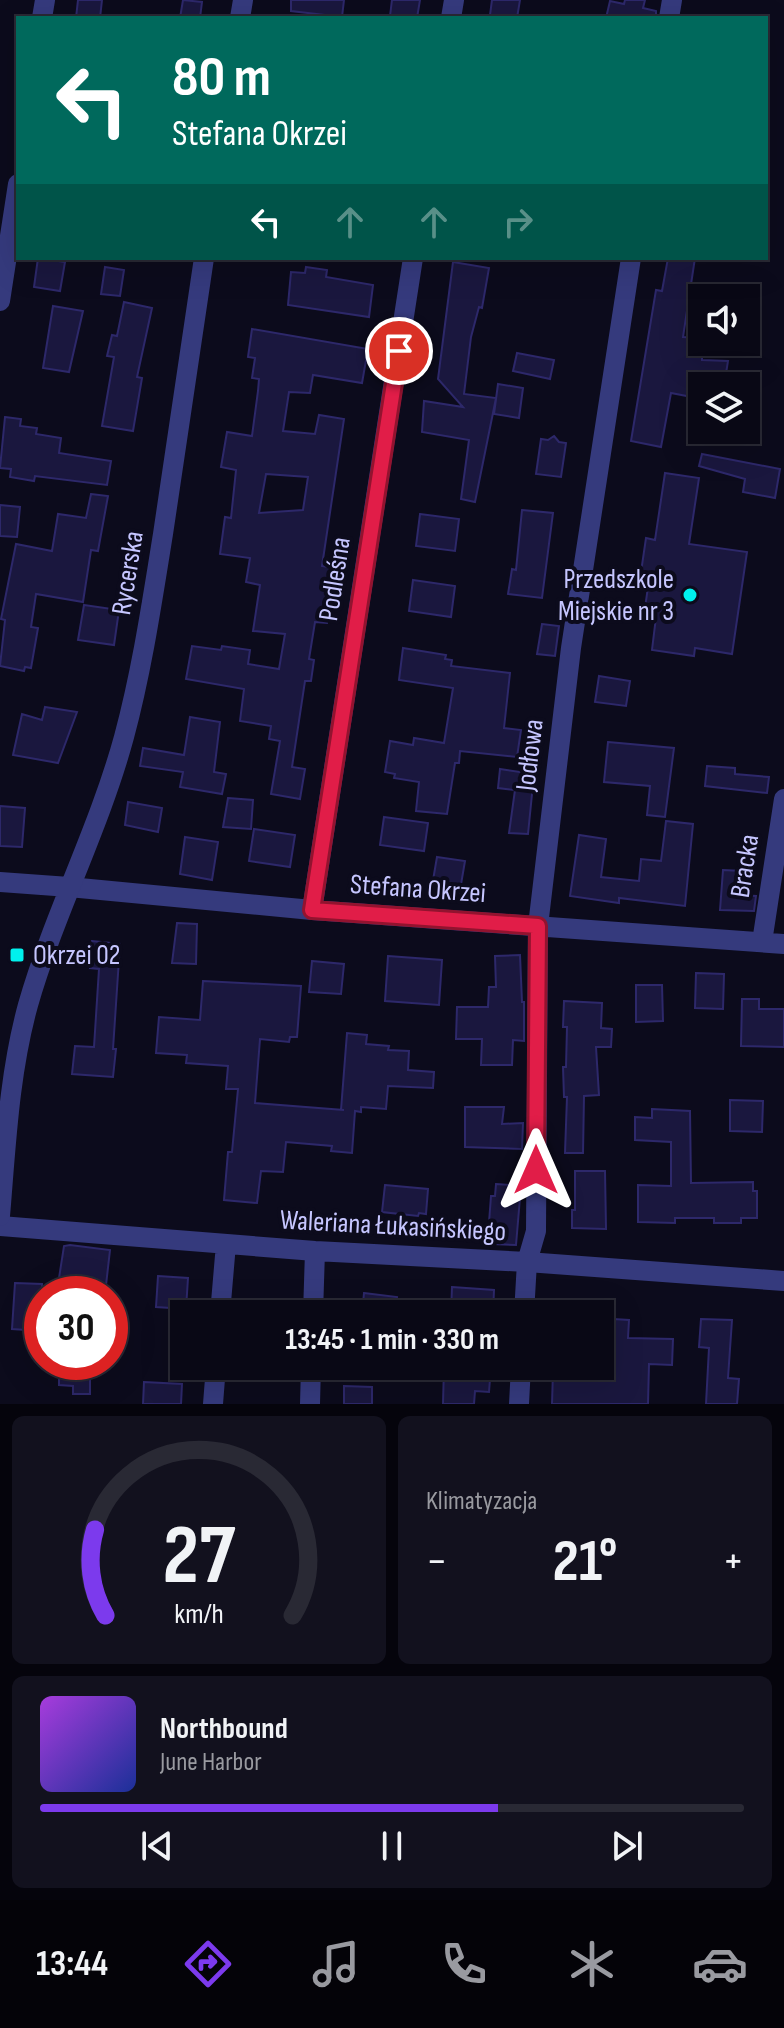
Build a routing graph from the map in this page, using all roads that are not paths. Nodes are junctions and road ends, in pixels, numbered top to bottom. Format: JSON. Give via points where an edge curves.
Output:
{"nodes":[{"id":1,"x":16,"y":197,"type":"edge"},
{"id":2,"x":204,"y":260,"type":"edge"},
{"id":3,"x":413,"y":260,"type":"edge"},
{"id":4,"x":631,"y":260,"type":"edge"},
{"id":5,"x":0,"y":301,"type":"edge"},
{"id":6,"x":784,"y":799,"type":"edge"},
{"id":7,"x":0,"y":882,"type":"edge"},
{"id":8,"x":69,"y":887,"type":"junction"},
{"id":9,"x":312,"y":910,"type":"junction"},
{"id":10,"x":538,"y":926,"type":"junction"},
{"id":11,"x":762,"y":942,"type":"junction"},
{"id":12,"x":784,"y":944,"type":"edge"},
{"id":13,"x":0,"y":1216,"type":"edge"},
{"id":14,"x":0,"y":1226,"type":"edge"},
{"id":15,"x":226,"y":1244,"type":"junction"},
{"id":16,"x":315,"y":1251,"type":"junction"},
{"id":17,"x":527,"y":1262,"type":"junction"},
{"id":18,"x":784,"y":1281,"type":"edge"},
{"id":19,"x":221,"y":1300,"type":"edge"},
{"id":20,"x":313,"y":1300,"type":"edge"},
{"id":21,"x":525,"y":1300,"type":"edge"},
{"id":22,"x":215,"y":1380,"type":"edge"},
{"id":23,"x":311,"y":1380,"type":"edge"},
{"id":24,"x":520,"y":1380,"type":"edge"},
{"id":25,"x":213,"y":1404,"type":"edge"},
{"id":26,"x":310,"y":1404,"type":"edge"},
{"id":27,"x":519,"y":1404,"type":"edge"}],
"edges":[{"from":1,"to":5,"type":"street"},
{"from":2,"to":8,"type":"street","name":"Rycerska","via":[[136,689],[106,794]]},
{"from":3,"to":9,"type":"street","name":"Podleśna"},
{"from":4,"to":10,"type":"street","name":"Jodłowa","via":[[571,648]]},
{"from":6,"to":11,"type":"street","name":"Bracka"},
{"from":7,"to":8,"type":"street","name":"Stefana Okrzei"},
{"from":8,"to":9,"type":"street","name":"Stefana Okrzei"},
{"from":8,"to":13,"type":"street","name":"Rycerska","via":[[28,1005],[17,1056]]},
{"from":9,"to":10,"type":"street","name":"Stefana Okrzei"},
{"from":10,"to":11,"type":"street","name":"Stefana Okrzei"},
{"from":10,"to":17,"type":"street","name":"Jodłowa","via":[[536,1231]]},
{"from":11,"to":12,"type":"street","name":"Stefana Okrzei"},
{"from":14,"to":15,"type":"street","name":"Waleriana Łukasińskiego"},
{"from":15,"to":16,"type":"street","name":"Waleriana Łukasińskiego"},
{"from":15,"to":19,"type":"street"},
{"from":16,"to":17,"type":"street","name":"Waleriana Łukasińskiego"},
{"from":16,"to":20,"type":"street"},
{"from":17,"to":18,"type":"street","name":"Waleriana Łukasińskiego"},
{"from":17,"to":21,"type":"street","name":"Jodłowa"},
{"from":22,"to":25,"type":"street"},
{"from":23,"to":26,"type":"street"},
{"from":24,"to":27,"type":"street"}]}
